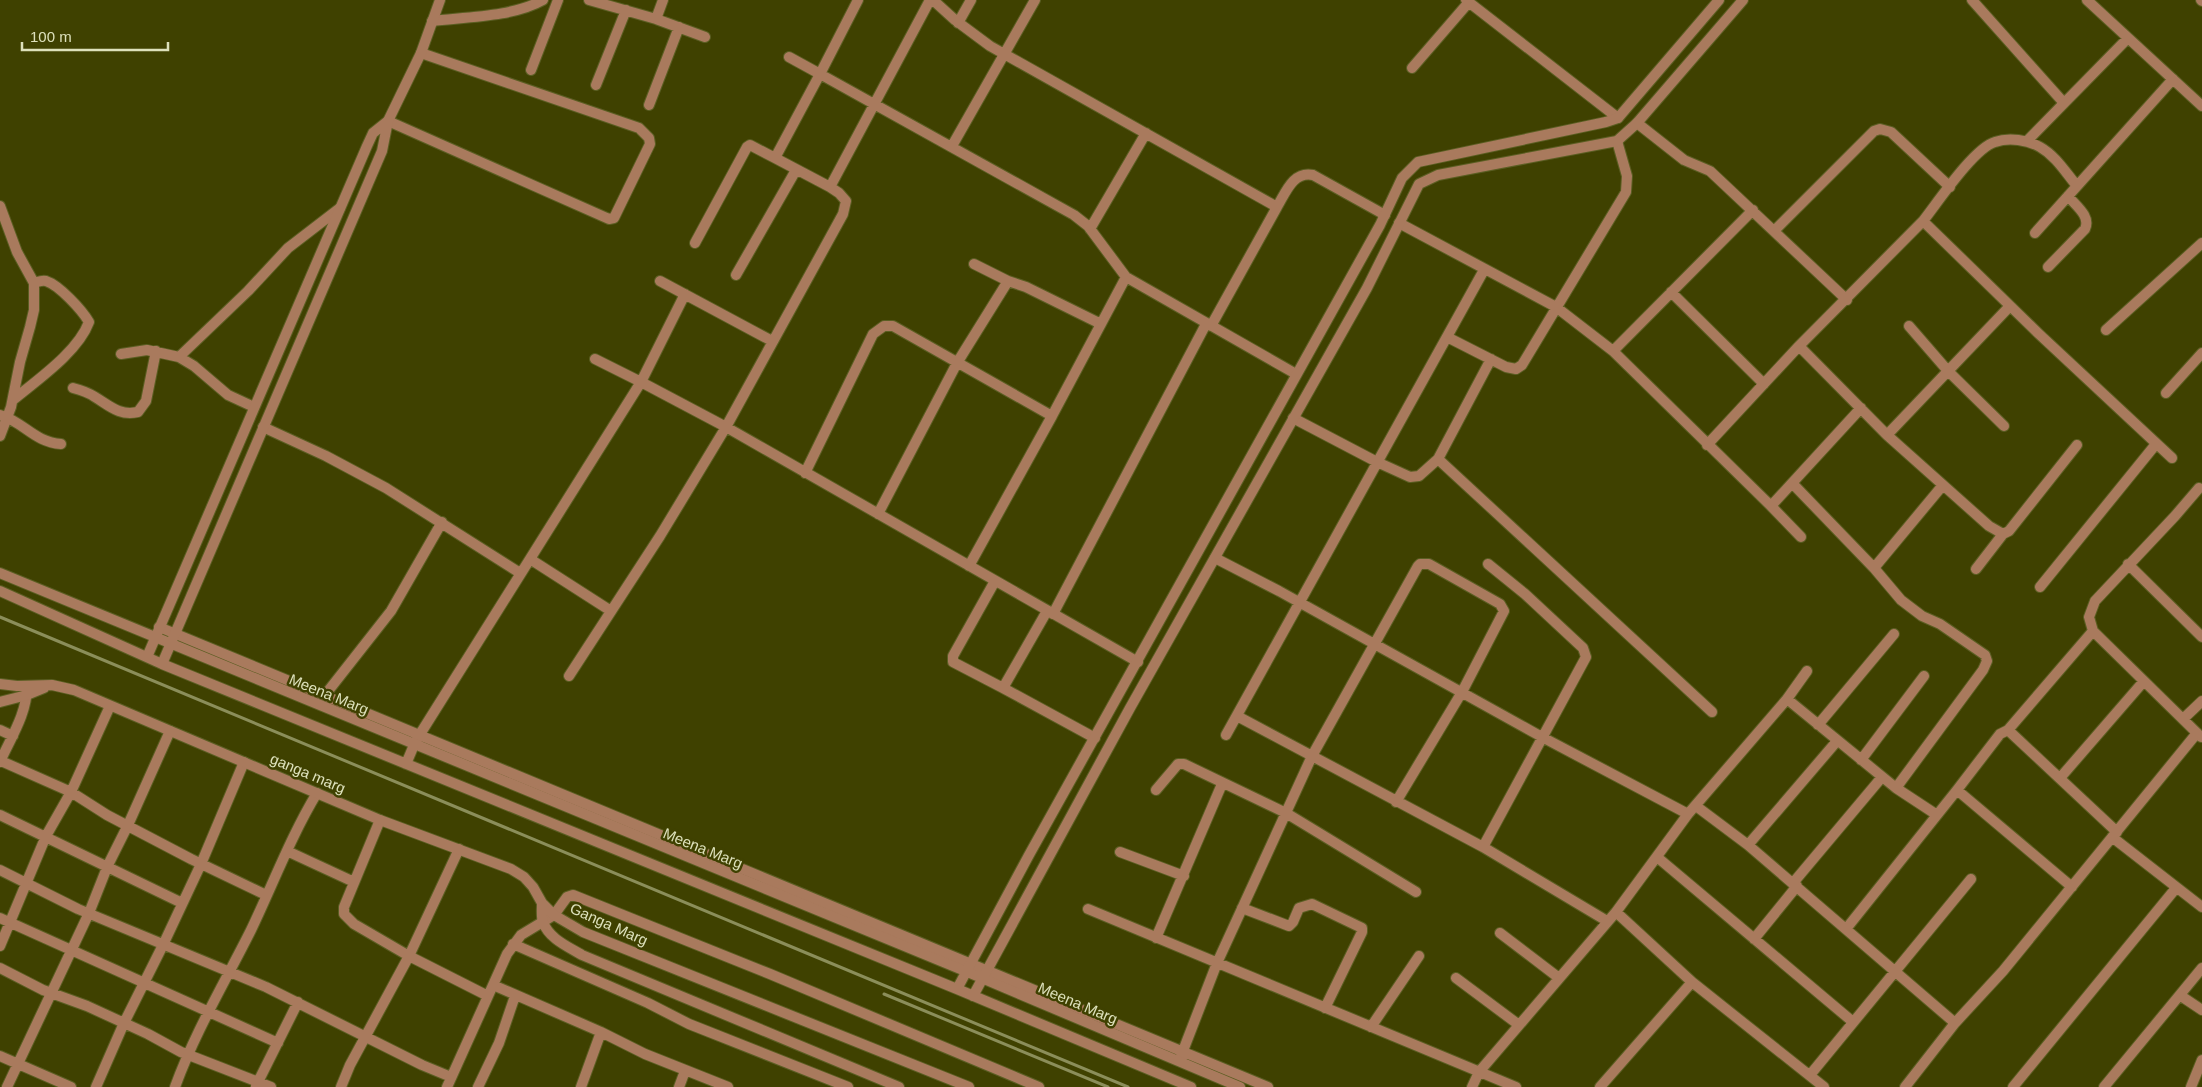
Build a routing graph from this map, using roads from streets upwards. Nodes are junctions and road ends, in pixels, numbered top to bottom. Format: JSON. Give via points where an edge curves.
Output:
{"nodes":[{"id":1,"x":440,"y":0,"type":"edge"},
{"id":2,"x":543,"y":0,"type":"edge"},
{"id":3,"x":558,"y":0,"type":"edge"},
{"id":4,"x":589,"y":0,"type":"edge"},
{"id":5,"x":664,"y":0,"type":"edge"},
{"id":6,"x":858,"y":0,"type":"edge"},
{"id":7,"x":932,"y":0,"type":"edge"},
{"id":8,"x":971,"y":0,"type":"edge"},
{"id":9,"x":1035,"y":0,"type":"edge"},
{"id":10,"x":1719,"y":0,"type":"edge"},
{"id":11,"x":1744,"y":0,"type":"edge"},
{"id":12,"x":1972,"y":0,"type":"edge"},
{"id":13,"x":2087,"y":0,"type":"edge"},
{"id":14,"x":1467,"y":1,"type":"edge"},
{"id":15,"x":626,"y":10,"type":"junction"},
{"id":16,"x":656,"y":19,"type":"junction"},
{"id":17,"x":432,"y":21,"type":"junction"},
{"id":18,"x":958,"y":22,"type":"junction"},
{"id":19,"x":679,"y":27,"type":"junction"},
{"id":20,"x":705,"y":37,"type":"dead end"},
{"id":21,"x":2128,"y":38,"type":"junction"},
{"id":22,"x":421,"y":53,"type":"junction"},
{"id":23,"x":1004,"y":54,"type":"junction"},
{"id":24,"x":789,"y":57,"type":"dead end"},
{"id":25,"x":1412,"y":68,"type":"dead end"},
{"id":26,"x":531,"y":70,"type":"dead end"},
{"id":27,"x":820,"y":74,"type":"junction"},
{"id":28,"x":2173,"y":79,"type":"junction"},
{"id":29,"x":596,"y":85,"type":"dead end"},
{"id":30,"x":2064,"y":103,"type":"junction"},
{"id":31,"x":876,"y":104,"type":"junction"},
{"id":32,"x":649,"y":106,"type":"dead end"},
{"id":33,"x":2202,"y":106,"type":"edge"},
{"id":34,"x":1618,"y":118,"type":"junction"},
{"id":35,"x":388,"y":121,"type":"junction"},
{"id":36,"x":1636,"y":123,"type":"junction"},
{"id":37,"x":1146,"y":133,"type":"junction"},
{"id":38,"x":1617,"y":141,"type":"junction"},
{"id":39,"x":2026,"y":141,"type":"junction"},
{"id":40,"x":952,"y":146,"type":"junction"},
{"id":41,"x":775,"y":158,"type":"junction"},
{"id":42,"x":796,"y":170,"type":"junction"},
{"id":43,"x":2077,"y":186,"type":"junction"},
{"id":44,"x":830,"y":187,"type":"junction"},
{"id":45,"x":1950,"y":187,"type":"junction"},
{"id":46,"x":2068,"y":196,"type":"junction"},
{"id":47,"x":0,"y":206,"type":"edge"},
{"id":48,"x":1277,"y":207,"type":"junction"},
{"id":49,"x":340,"y":208,"type":"junction"},
{"id":50,"x":1753,"y":210,"type":"junction"},
{"id":51,"x":1384,"y":215,"type":"junction"},
{"id":52,"x":1923,"y":221,"type":"junction"},
{"id":53,"x":1399,"y":223,"type":"junction"},
{"id":54,"x":1090,"y":229,"type":"junction"},
{"id":55,"x":1774,"y":231,"type":"junction"},
{"id":56,"x":2035,"y":232,"type":"dead end"},
{"id":57,"x":696,"y":243,"type":"dead end"},
{"id":58,"x":2202,"y":244,"type":"edge"},
{"id":59,"x":974,"y":264,"type":"dead end"},
{"id":60,"x":2048,"y":266,"type":"dead end"},
{"id":61,"x":1484,"y":270,"type":"junction"},
{"id":62,"x":736,"y":275,"type":"dead end"},
{"id":63,"x":1126,"y":278,"type":"junction"},
{"id":64,"x":660,"y":281,"type":"dead end"},
{"id":65,"x":1008,"y":281,"type":"junction"},
{"id":66,"x":34,"y":283,"type":"junction"},
{"id":67,"x":1671,"y":292,"type":"junction"},
{"id":68,"x":684,"y":294,"type":"junction"},
{"id":69,"x":1847,"y":300,"type":"junction"},
{"id":70,"x":2010,"y":306,"type":"junction"},
{"id":71,"x":1556,"y":307,"type":"junction"},
{"id":72,"x":1102,"y":324,"type":"junction"},
{"id":73,"x":1208,"y":325,"type":"junction"},
{"id":74,"x":1909,"y":326,"type":"dead end"},
{"id":75,"x":2106,"y":330,"type":"dead end"},
{"id":76,"x":1447,"y":337,"type":"junction"},
{"id":77,"x":772,"y":341,"type":"junction"},
{"id":78,"x":1799,"y":346,"type":"junction"},
{"id":79,"x":156,"y":351,"type":"junction"},
{"id":80,"x":1613,"y":351,"type":"junction"},
{"id":81,"x":2202,"y":353,"type":"edge"},
{"id":82,"x":121,"y":354,"type":"dead end"},
{"id":83,"x":179,"y":357,"type":"junction"},
{"id":84,"x":596,"y":359,"type":"dead end"},
{"id":85,"x":1491,"y":359,"type":"junction"},
{"id":86,"x":957,"y":363,"type":"junction"},
{"id":87,"x":1948,"y":371,"type":"junction"},
{"id":88,"x":1296,"y":374,"type":"junction"},
{"id":89,"x":641,"y":382,"type":"junction"},
{"id":90,"x":1764,"y":384,"type":"junction"},
{"id":91,"x":73,"y":388,"type":"dead end"},
{"id":92,"x":2166,"y":393,"type":"dead end"},
{"id":93,"x":13,"y":400,"type":"junction"},
{"id":94,"x":254,"y":407,"type":"junction"},
{"id":95,"x":1861,"y":408,"type":"junction"},
{"id":96,"x":3,"y":416,"type":"edge"},
{"id":97,"x":1052,"y":416,"type":"junction"},
{"id":98,"x":1293,"y":418,"type":"junction"},
{"id":99,"x":2004,"y":426,"type":"dead end"},
{"id":100,"x":264,"y":427,"type":"junction"},
{"id":101,"x":726,"y":428,"type":"junction"},
{"id":102,"x":1887,"y":435,"type":"junction"},
{"id":103,"x":0,"y":436,"type":"edge"},
{"id":104,"x":61,"y":444,"type":"dead end"},
{"id":105,"x":2156,"y":444,"type":"junction"},
{"id":106,"x":1707,"y":445,"type":"junction"},
{"id":107,"x":2077,"y":445,"type":"dead end"},
{"id":108,"x":2172,"y":458,"type":"dead end"},
{"id":109,"x":1438,"y":459,"type":"junction"},
{"id":110,"x":1377,"y":462,"type":"junction"},
{"id":111,"x":805,"y":472,"type":"junction"},
{"id":112,"x":1792,"y":483,"type":"junction"},
{"id":113,"x":1943,"y":485,"type":"junction"},
{"id":114,"x":2199,"y":488,"type":"dead end"},
{"id":115,"x":1770,"y":506,"type":"junction"},
{"id":116,"x":878,"y":514,"type":"junction"},
{"id":117,"x":442,"y":522,"type":"junction"},
{"id":118,"x":2003,"y":534,"type":"junction"},
{"id":119,"x":1801,"y":537,"type":"dead end"},
{"id":120,"x":1215,"y":558,"type":"junction"},
{"id":121,"x":530,"y":559,"type":"junction"},
{"id":122,"x":1488,"y":564,"type":"dead end"},
{"id":123,"x":2128,"y":564,"type":"junction"},
{"id":124,"x":969,"y":566,"type":"junction"},
{"id":125,"x":1874,"y":568,"type":"junction"},
{"id":126,"x":1976,"y":569,"type":"dead end"},
{"id":127,"x":0,"y":573,"type":"edge"},
{"id":128,"x":520,"y":573,"type":"junction"},
{"id":129,"x":995,"y":581,"type":"junction"},
{"id":130,"x":2040,"y":587,"type":"dead end"},
{"id":131,"x":0,"y":591,"type":"edge"},
{"id":132,"x":1299,"y":602,"type":"junction"},
{"id":133,"x":611,"y":610,"type":"junction"},
{"id":134,"x":1050,"y":612,"type":"junction"},
{"id":135,"x":159,"y":627,"type":"junction"},
{"id":136,"x":2093,"y":631,"type":"junction"},
{"id":137,"x":174,"y":633,"type":"junction"},
{"id":138,"x":1894,"y":634,"type":"dead end"},
{"id":139,"x":2202,"y":637,"type":"edge"},
{"id":140,"x":155,"y":638,"type":"junction"},
{"id":141,"x":170,"y":644,"type":"junction"},
{"id":142,"x":1375,"y":644,"type":"junction"},
{"id":143,"x":147,"y":658,"type":"junction"},
{"id":144,"x":1138,"y":662,"type":"junction"},
{"id":145,"x":162,"y":664,"type":"junction"},
{"id":146,"x":1807,"y":670,"type":"dead end"},
{"id":147,"x":569,"y":676,"type":"dead end"},
{"id":148,"x":1924,"y":676,"type":"dead end"},
{"id":149,"x":2144,"y":681,"type":"junction"},
{"id":150,"x":0,"y":684,"type":"edge"},
{"id":151,"x":1004,"y":688,"type":"junction"},
{"id":152,"x":27,"y":691,"type":"junction"},
{"id":153,"x":1462,"y":692,"type":"junction"},
{"id":154,"x":325,"y":695,"type":"junction"},
{"id":155,"x":1786,"y":699,"type":"junction"},
{"id":156,"x":2202,"y":701,"type":"edge"},
{"id":157,"x":0,"y":702,"type":"edge"},
{"id":158,"x":110,"y":706,"type":"junction"},
{"id":159,"x":1712,"y":712,"type":"dead end"},
{"id":160,"x":1237,"y":716,"type":"junction"},
{"id":161,"x":2183,"y":719,"type":"junction"},
{"id":162,"x":1818,"y":724,"type":"junction"},
{"id":163,"x":0,"y":730,"type":"edge"},
{"id":164,"x":2008,"y":730,"type":"junction"},
{"id":165,"x":170,"y":731,"type":"junction"},
{"id":166,"x":420,"y":734,"type":"junction"},
{"id":167,"x":1226,"y":735,"type":"dead end"},
{"id":168,"x":2200,"y":735,"type":"edge"},
{"id":169,"x":13,"y":736,"type":"junction"},
{"id":170,"x":1542,"y":737,"type":"junction"},
{"id":171,"x":1095,"y":738,"type":"junction"},
{"id":172,"x":1837,"y":741,"type":"junction"},
{"id":173,"x":414,"y":745,"type":"junction"},
{"id":174,"x":1312,"y":756,"type":"junction"},
{"id":175,"x":1861,"y":760,"type":"junction"},
{"id":176,"x":0,"y":762,"type":"edge"},
{"id":177,"x":244,"y":762,"type":"junction"},
{"id":178,"x":406,"y":764,"type":"junction"},
{"id":179,"x":1882,"y":776,"type":"junction"},
{"id":180,"x":2060,"y":778,"type":"junction"},
{"id":181,"x":1222,"y":784,"type":"junction"},
{"id":182,"x":1896,"y":788,"type":"junction"},
{"id":183,"x":1156,"y":790,"type":"dead end"},
{"id":184,"x":1957,"y":790,"type":"junction"},
{"id":185,"x":71,"y":792,"type":"junction"},
{"id":186,"x":317,"y":793,"type":"junction"},
{"id":187,"x":1396,"y":802,"type":"junction"},
{"id":188,"x":1696,"y":806,"type":"junction"},
{"id":189,"x":1286,"y":813,"type":"junction"},
{"id":190,"x":1688,"y":814,"type":"junction"},
{"id":191,"x":0,"y":815,"type":"edge"},
{"id":192,"x":1937,"y":815,"type":"junction"},
{"id":193,"x":380,"y":820,"type":"junction"},
{"id":194,"x":128,"y":826,"type":"junction"},
{"id":195,"x":2114,"y":834,"type":"junction"},
{"id":196,"x":46,"y":836,"type":"junction"},
{"id":197,"x":1748,"y":845,"type":"junction"},
{"id":198,"x":1483,"y":847,"type":"junction"},
{"id":199,"x":459,"y":849,"type":"junction"},
{"id":200,"x":287,"y":851,"type":"junction"},
{"id":201,"x":1120,"y":852,"type":"dead end"},
{"id":202,"x":1657,"y":858,"type":"junction"},
{"id":203,"x":201,"y":864,"type":"junction"},
{"id":204,"x":107,"y":866,"type":"junction"},
{"id":205,"x":0,"y":870,"type":"edge"},
{"id":206,"x":1184,"y":876,"type":"junction"},
{"id":207,"x":1971,"y":879,"type":"dead end"},
{"id":208,"x":354,"y":882,"type":"junction"},
{"id":209,"x":25,"y":883,"type":"junction"},
{"id":210,"x":1795,"y":885,"type":"junction"},
{"id":211,"x":2072,"y":887,"type":"junction"},
{"id":212,"x":2176,"y":888,"type":"junction"},
{"id":213,"x":1416,"y":892,"type":"dead end"},
{"id":214,"x":266,"y":895,"type":"junction"},
{"id":215,"x":182,"y":903,"type":"junction"},
{"id":216,"x":542,"y":903,"type":"junction"},
{"id":217,"x":2202,"y":907,"type":"edge"},
{"id":218,"x":1242,"y":908,"type":"junction"},
{"id":219,"x":1088,"y":909,"type":"dead end"},
{"id":220,"x":1616,"y":912,"type":"junction"},
{"id":221,"x":89,"y":913,"type":"junction"},
{"id":222,"x":554,"y":915,"type":"junction"},
{"id":223,"x":5,"y":919,"type":"edge"},
{"id":224,"x":1607,"y":921,"type":"junction"},
{"id":225,"x":543,"y":922,"type":"junction"},
{"id":226,"x":1846,"y":929,"type":"junction"},
{"id":227,"x":1500,"y":933,"type":"dead end"},
{"id":228,"x":1156,"y":938,"type":"junction"},
{"id":229,"x":1754,"y":939,"type":"junction"},
{"id":230,"x":513,"y":944,"type":"junction"},
{"id":231,"x":164,"y":945,"type":"junction"},
{"id":232,"x":0,"y":946,"type":"edge"},
{"id":233,"x":71,"y":950,"type":"junction"},
{"id":234,"x":408,"y":956,"type":"junction"},
{"id":235,"x":1419,"y":956,"type":"dead end"},
{"id":236,"x":1217,"y":963,"type":"junction"},
{"id":237,"x":967,"y":967,"type":"junction"},
{"id":238,"x":0,"y":968,"type":"edge"},
{"id":239,"x":2202,"y":968,"type":"edge"},
{"id":240,"x":228,"y":971,"type":"junction"},
{"id":241,"x":1895,"y":972,"type":"junction"},
{"id":242,"x":984,"y":974,"type":"junction"},
{"id":243,"x":1456,"y":978,"type":"dead end"},
{"id":244,"x":1559,"y":978,"type":"junction"},
{"id":245,"x":144,"y":982,"type":"junction"},
{"id":246,"x":1692,"y":982,"type":"junction"},
{"id":247,"x":493,"y":985,"type":"junction"},
{"id":248,"x":957,"y":989,"type":"junction"},
{"id":249,"x":50,"y":992,"type":"junction"},
{"id":250,"x":488,"y":996,"type":"junction"},
{"id":251,"x":515,"y":996,"type":"junction"},
{"id":252,"x":973,"y":996,"type":"junction"},
{"id":253,"x":2181,"y":996,"type":"junction"},
{"id":254,"x":298,"y":1002,"type":"junction"},
{"id":255,"x":1325,"y":1008,"type":"junction"},
{"id":256,"x":2202,"y":1010,"type":"edge"},
{"id":257,"x":209,"y":1012,"type":"junction"},
{"id":258,"x":1853,"y":1022,"type":"junction"},
{"id":259,"x":124,"y":1023,"type":"junction"},
{"id":260,"x":1955,"y":1023,"type":"junction"},
{"id":261,"x":1519,"y":1025,"type":"junction"},
{"id":262,"x":1371,"y":1027,"type":"junction"},
{"id":263,"x":601,"y":1032,"type":"junction"},
{"id":264,"x":367,"y":1037,"type":"junction"},
{"id":265,"x":278,"y":1043,"type":"junction"},
{"id":266,"x":1183,"y":1051,"type":"junction"},
{"id":267,"x":188,"y":1055,"type":"junction"},
{"id":268,"x":0,"y":1056,"type":"edge"},
{"id":269,"x":2202,"y":1060,"type":"edge"},
{"id":270,"x":1179,"y":1062,"type":"junction"},
{"id":271,"x":18,"y":1064,"type":"junction"},
{"id":272,"x":686,"y":1071,"type":"junction"},
{"id":273,"x":1478,"y":1072,"type":"junction"},
{"id":274,"x":1810,"y":1075,"type":"junction"},
{"id":275,"x":1172,"y":1079,"type":"junction"},
{"id":276,"x":449,"y":1082,"type":"edge"},
{"id":277,"x":257,"y":1084,"type":"edge"},
{"id":278,"x":8,"y":1087,"type":"edge"},
{"id":279,"x":71,"y":1087,"type":"edge"},
{"id":280,"x":96,"y":1087,"type":"edge"},
{"id":281,"x":175,"y":1087,"type":"edge"},
{"id":282,"x":271,"y":1087,"type":"edge"},
{"id":283,"x":341,"y":1087,"type":"edge"},
{"id":284,"x":478,"y":1087,"type":"edge"},
{"id":285,"x":581,"y":1087,"type":"edge"},
{"id":286,"x":679,"y":1087,"type":"edge"},
{"id":287,"x":728,"y":1087,"type":"edge"},
{"id":288,"x":848,"y":1087,"type":"edge"},
{"id":289,"x":899,"y":1087,"type":"edge"},
{"id":290,"x":969,"y":1087,"type":"edge"},
{"id":291,"x":1039,"y":1087,"type":"edge"},
{"id":292,"x":1191,"y":1087,"type":"edge"},
{"id":293,"x":1240,"y":1087,"type":"edge"},
{"id":294,"x":1268,"y":1087,"type":"edge"},
{"id":295,"x":1472,"y":1087,"type":"edge"},
{"id":296,"x":1516,"y":1087,"type":"edge"},
{"id":297,"x":1600,"y":1087,"type":"edge"},
{"id":298,"x":1824,"y":1087,"type":"edge"},
{"id":299,"x":1905,"y":1087,"type":"edge"},
{"id":300,"x":2013,"y":1087,"type":"edge"},
{"id":301,"x":2104,"y":1087,"type":"edge"},
{"id":302,"x":2191,"y":1087,"type":"edge"}],
"edges":[{"from":1,"to":17,"type":"street"},
{"from":2,"to":17,"type":"street","via":[[519,10]]},
{"from":3,"to":26,"type":"street"},
{"from":4,"to":15,"type":"street"},
{"from":5,"to":16,"type":"street"},
{"from":6,"to":27,"type":"street"},
{"from":7,"to":18,"type":"street"},
{"from":7,"to":31,"type":"street"},
{"from":8,"to":18,"type":"street"},
{"from":9,"to":23,"type":"street"},
{"from":10,"to":34,"type":"street"},
{"from":11,"to":36,"type":"street"},
{"from":12,"to":30,"type":"street"},
{"from":13,"to":21,"type":"street"},
{"from":14,"to":25,"type":"street"},
{"from":14,"to":34,"type":"street"},
{"from":15,"to":16,"type":"street"},
{"from":15,"to":29,"type":"street"},
{"from":16,"to":19,"type":"street"},
{"from":17,"to":22,"type":"street"},
{"from":18,"to":23,"type":"street"},
{"from":19,"to":20,"type":"street"},
{"from":19,"to":32,"type":"street"},
{"from":21,"to":28,"type":"street"},
{"from":21,"to":30,"type":"street"},
{"from":22,"to":35,"type":"street"},
{"from":22,"to":35,"type":"street","via":[[639,128],[649,138],[650,144],[631,186],[614,218],[609,219]]},
{"from":23,"to":37,"type":"street"},
{"from":23,"to":40,"type":"street"},
{"from":24,"to":27,"type":"street"},
{"from":27,"to":31,"type":"street"},
{"from":27,"to":41,"type":"street"},
{"from":28,"to":33,"type":"street"},
{"from":28,"to":43,"type":"street"},
{"from":30,"to":39,"type":"street"},
{"from":31,"to":40,"type":"street"},
{"from":31,"to":44,"type":"street"},
{"from":34,"to":51,"type":"street","via":[[1418,162],[1402,178]]},
{"from":35,"to":49,"type":"street","via":[[373,133]]},
{"from":35,"to":100,"type":"street","via":[[382,151]]},
{"from":36,"to":38,"type":"street"},
{"from":36,"to":50,"type":"street","via":[[1684,160],[1710,171]]},
{"from":37,"to":48,"type":"street"},
{"from":37,"to":54,"type":"street"},
{"from":38,"to":53,"type":"street","via":[[1438,175],[1419,184]]},
{"from":38,"to":71,"type":"street","via":[[1627,176],[1626,192]]},
{"from":39,"to":43,"type":"street","via":[[2042,148]]},
{"from":39,"to":45,"type":"street","via":[[1995,142],[1969,162]]},
{"from":40,"to":54,"type":"street","via":[[1074,215]]},
{"from":41,"to":42,"type":"street"},
{"from":41,"to":57,"type":"street","via":[[756,147],[747,147]]},
{"from":42,"to":44,"type":"street"},
{"from":42,"to":62,"type":"street"},
{"from":43,"to":46,"type":"street"},
{"from":44,"to":77,"type":"street","via":[[846,201],[845,210]]},
{"from":45,"to":52,"type":"street"},
{"from":45,"to":55,"type":"street","via":[[1891,132],[1880,129],[1874,131]]},
{"from":46,"to":56,"type":"street"},
{"from":46,"to":60,"type":"street","via":[[2088,223]]},
{"from":47,"to":66,"type":"street","via":[[16,252]]},
{"from":48,"to":51,"type":"street","via":[[1295,178],[1306,174]]},
{"from":48,"to":73,"type":"street"},
{"from":49,"to":83,"type":"street","via":[[288,248]]},
{"from":49,"to":94,"type":"street"},
{"from":50,"to":55,"type":"street"},
{"from":50,"to":67,"type":"street"},
{"from":51,"to":53,"type":"street"},
{"from":51,"to":88,"type":"street"},
{"from":52,"to":69,"type":"street"},
{"from":52,"to":70,"type":"street"},
{"from":53,"to":61,"type":"street"},
{"from":53,"to":98,"type":"street","via":[[1367,288]]},
{"from":54,"to":63,"type":"street"},
{"from":55,"to":69,"type":"street"},
{"from":58,"to":75,"type":"street"},
{"from":59,"to":65,"type":"street"},
{"from":61,"to":71,"type":"street"},
{"from":61,"to":76,"type":"street"},
{"from":63,"to":72,"type":"street"},
{"from":63,"to":73,"type":"street"},
{"from":64,"to":68,"type":"street"},
{"from":65,"to":72,"type":"street"},
{"from":65,"to":86,"type":"street"},
{"from":66,"to":93,"type":"street","via":[[32,319]]},
{"from":66,"to":93,"type":"street","via":[[47,281],[89,322],[81,336],[54,365]]},
{"from":67,"to":80,"type":"street"},
{"from":67,"to":90,"type":"street"},
{"from":68,"to":77,"type":"street"},
{"from":68,"to":89,"type":"street"},
{"from":69,"to":78,"type":"street"},
{"from":70,"to":87,"type":"street"},
{"from":70,"to":105,"type":"street"},
{"from":71,"to":80,"type":"street"},
{"from":71,"to":85,"type":"street","via":[[1522,365],[1516,369],[1506,368]]},
{"from":72,"to":97,"type":"street"},
{"from":73,"to":88,"type":"street"},
{"from":73,"to":134,"type":"street"},
{"from":74,"to":87,"type":"street"},
{"from":76,"to":85,"type":"street"},
{"from":76,"to":110,"type":"street"},
{"from":77,"to":101,"type":"street"},
{"from":78,"to":90,"type":"street"},
{"from":78,"to":95,"type":"street"},
{"from":79,"to":82,"type":"street"},
{"from":79,"to":83,"type":"street"},
{"from":79,"to":91,"type":"street","via":[[146,401],[138,412],[129,414],[114,410],[94,396]]},
{"from":80,"to":106,"type":"street"},
{"from":81,"to":92,"type":"street"},
{"from":83,"to":94,"type":"street","via":[[228,395]]},
{"from":84,"to":89,"type":"street"},
{"from":85,"to":109,"type":"street"},
{"from":86,"to":97,"type":"street"},
{"from":86,"to":111,"type":"street","via":[[893,326],[878,329]]},
{"from":86,"to":116,"type":"street"},
{"from":87,"to":99,"type":"street"},
{"from":87,"to":102,"type":"street"},
{"from":88,"to":144,"type":"street"},
{"from":89,"to":101,"type":"street"},
{"from":89,"to":121,"type":"street"},
{"from":90,"to":106,"type":"street"},
{"from":93,"to":96,"type":"street"},
{"from":94,"to":135,"type":"street"},
{"from":95,"to":102,"type":"street"},
{"from":95,"to":112,"type":"street"},
{"from":96,"to":103,"type":"street"},
{"from":96,"to":104,"type":"street","via":[[42,441]]},
{"from":97,"to":124,"type":"street"},
{"from":98,"to":110,"type":"street"},
{"from":98,"to":120,"type":"street"},
{"from":100,"to":117,"type":"street","via":[[326,456]]},
{"from":100,"to":137,"type":"street"},
{"from":101,"to":111,"type":"street"},
{"from":101,"to":133,"type":"street"},
{"from":102,"to":113,"type":"street"},
{"from":105,"to":108,"type":"street"},
{"from":105,"to":130,"type":"street"},
{"from":106,"to":115,"type":"street"},
{"from":107,"to":118,"type":"street","via":[[2009,531]]},
{"from":109,"to":110,"type":"street","via":[[1419,476],[1413,477]]},
{"from":109,"to":159,"type":"street"},
{"from":110,"to":132,"type":"street"},
{"from":111,"to":116,"type":"street"},
{"from":112,"to":115,"type":"street"},
{"from":112,"to":125,"type":"street"},
{"from":113,"to":118,"type":"street","via":[[1989,526]]},
{"from":113,"to":125,"type":"street"},
{"from":114,"to":123,"type":"street"},
{"from":115,"to":119,"type":"street"},
{"from":116,"to":124,"type":"street"},
{"from":117,"to":128,"type":"street"},
{"from":117,"to":154,"type":"street","via":[[391,611]]},
{"from":118,"to":126,"type":"street"},
{"from":120,"to":132,"type":"street"},
{"from":120,"to":242,"type":"street"},
{"from":121,"to":128,"type":"street"},
{"from":121,"to":133,"type":"street"},
{"from":122,"to":170,"type":"street","via":[[1583,648],[1586,657]]},
{"from":123,"to":136,"type":"street","via":[[2095,601],[2089,617]]},
{"from":123,"to":139,"type":"street"},
{"from":124,"to":129,"type":"street"},
{"from":125,"to":182,"type":"street","via":[[1901,600],[1984,655],[1987,661]]},
{"from":127,"to":140,"type":"street","name":"Meena Marg"},
{"from":128,"to":166,"type":"street"},
{"from":129,"to":134,"type":"street"},
{"from":129,"to":151,"type":"street","via":[[953,656],[953,662]]},
{"from":131,"to":143,"type":"street"},
{"from":132,"to":142,"type":"street"},
{"from":132,"to":160,"type":"street"},
{"from":133,"to":147,"type":"street"},
{"from":134,"to":144,"type":"street"},
{"from":134,"to":151,"type":"street"},
{"from":135,"to":137,"type":"street"},
{"from":135,"to":140,"type":"street"},
{"from":136,"to":149,"type":"street"},
{"from":136,"to":164,"type":"street"},
{"from":137,"to":141,"type":"street"},
{"from":137,"to":154,"type":"street"},
{"from":138,"to":162,"type":"street"},
{"from":140,"to":141,"type":"street","name":"Meena Marg"},
{"from":140,"to":143,"type":"street"},
{"from":141,"to":145,"type":"street"},
{"from":141,"to":173,"type":"street","name":"Meena Marg"},
{"from":142,"to":153,"type":"street"},
{"from":142,"to":153,"type":"street","via":[[1418,566],[1429,564],[1500,604],[1504,611]]},
{"from":142,"to":174,"type":"street"},
{"from":143,"to":145,"type":"street"},
{"from":144,"to":171,"type":"street"},
{"from":145,"to":178,"type":"street"},
{"from":146,"to":155,"type":"street"},
{"from":148,"to":175,"type":"street"},
{"from":149,"to":161,"type":"street"},
{"from":149,"to":180,"type":"street"},
{"from":150,"to":152,"type":"street","name":"ganga marg"},
{"from":151,"to":171,"type":"street"},
{"from":152,"to":157,"type":"street","name":"ganga marg"},
{"from":152,"to":158,"type":"street","name":"ganga marg","via":[[52,685],[74,690]]},
{"from":152,"to":169,"type":"street"},
{"from":153,"to":170,"type":"street"},
{"from":153,"to":187,"type":"street"},
{"from":154,"to":166,"type":"street"},
{"from":155,"to":162,"type":"street"},
{"from":155,"to":188,"type":"street"},
{"from":156,"to":161,"type":"street"},
{"from":158,"to":165,"type":"street","name":"ganga marg"},
{"from":158,"to":185,"type":"street"},
{"from":160,"to":167,"type":"street"},
{"from":160,"to":174,"type":"street"},
{"from":161,"to":168,"type":"street"},
{"from":162,"to":172,"type":"street"},
{"from":163,"to":169,"type":"street"},
{"from":164,"to":180,"type":"street"},
{"from":164,"to":184,"type":"street","via":[[2000,734]]},
{"from":165,"to":177,"type":"street","name":"ganga marg"},
{"from":165,"to":194,"type":"street"},
{"from":166,"to":173,"type":"street"},
{"from":166,"to":237,"type":"street"},
{"from":168,"to":195,"type":"street"},
{"from":169,"to":176,"type":"street"},
{"from":170,"to":190,"type":"street"},
{"from":170,"to":198,"type":"street"},
{"from":171,"to":237,"type":"street"},
{"from":172,"to":175,"type":"street"},
{"from":172,"to":197,"type":"street"},
{"from":173,"to":178,"type":"street"},
{"from":173,"to":237,"type":"street","name":"Meena Marg"},
{"from":174,"to":187,"type":"street"},
{"from":174,"to":189,"type":"street"},
{"from":175,"to":179,"type":"street"},
{"from":176,"to":185,"type":"street"},
{"from":177,"to":186,"type":"street","name":"ganga marg"},
{"from":177,"to":203,"type":"street"},
{"from":178,"to":248,"type":"street"},
{"from":179,"to":182,"type":"street"},
{"from":179,"to":210,"type":"street"},
{"from":180,"to":195,"type":"street"},
{"from":181,"to":183,"type":"street","via":[[1178,764]]},
{"from":181,"to":189,"type":"street"},
{"from":181,"to":206,"type":"street"},
{"from":182,"to":192,"type":"street"},
{"from":184,"to":192,"type":"street"},
{"from":184,"to":211,"type":"street"},
{"from":185,"to":194,"type":"street"},
{"from":185,"to":196,"type":"street"},
{"from":186,"to":193,"type":"street","name":"ganga marg"},
{"from":186,"to":200,"type":"street"},
{"from":187,"to":198,"type":"street"},
{"from":188,"to":190,"type":"street"},
{"from":188,"to":197,"type":"street"},
{"from":189,"to":213,"type":"street"},
{"from":189,"to":218,"type":"street"},
{"from":190,"to":202,"type":"street"},
{"from":191,"to":196,"type":"street"},
{"from":192,"to":226,"type":"street"},
{"from":193,"to":199,"type":"street","name":"ganga marg"},
{"from":193,"to":208,"type":"street"},
{"from":194,"to":203,"type":"street"},
{"from":194,"to":204,"type":"street"},
{"from":195,"to":211,"type":"street"},
{"from":195,"to":212,"type":"street"},
{"from":196,"to":204,"type":"street"},
{"from":196,"to":209,"type":"street"},
{"from":197,"to":210,"type":"street"},
{"from":198,"to":224,"type":"street"},
{"from":199,"to":216,"type":"street","name":"ganga marg","via":[[524,877]]},
{"from":199,"to":234,"type":"street"},
{"from":200,"to":208,"type":"street"},
{"from":200,"to":214,"type":"street"},
{"from":201,"to":206,"type":"street"},
{"from":202,"to":220,"type":"street"},
{"from":202,"to":229,"type":"street"},
{"from":203,"to":214,"type":"street"},
{"from":203,"to":215,"type":"street"},
{"from":204,"to":215,"type":"street"},
{"from":204,"to":221,"type":"street"},
{"from":205,"to":209,"type":"street"},
{"from":206,"to":228,"type":"street"},
{"from":207,"to":241,"type":"street"},
{"from":208,"to":234,"type":"street","via":[[344,907],[346,918]]},
{"from":209,"to":221,"type":"street"},
{"from":209,"to":223,"type":"street"},
{"from":210,"to":226,"type":"street"},
{"from":210,"to":229,"type":"street"},
{"from":211,"to":260,"type":"street"},
{"from":212,"to":217,"type":"street"},
{"from":212,"to":300,"type":"street"},
{"from":214,"to":240,"type":"street"},
{"from":215,"to":231,"type":"street"},
{"from":216,"to":222,"type":"street","name":"Ganga Marg"},
{"from":216,"to":225,"type":"street"},
{"from":218,"to":236,"type":"street"},
{"from":218,"to":255,"type":"street","via":[[1289,926],[1299,908],[1312,904],[1362,928]]},
{"from":219,"to":228,"type":"street"},
{"from":220,"to":224,"type":"street"},
{"from":220,"to":246,"type":"street"},
{"from":221,"to":231,"type":"street"},
{"from":221,"to":233,"type":"street"},
{"from":222,"to":225,"type":"street"},
{"from":222,"to":290,"type":"street","name":"Ganga Marg","via":[[583,932]]},
{"from":222,"to":291,"type":"street","via":[[567,897],[578,896]]},
{"from":223,"to":232,"type":"street"},
{"from":223,"to":233,"type":"street"},
{"from":224,"to":244,"type":"street"},
{"from":225,"to":230,"type":"street"},
{"from":225,"to":289,"type":"street","via":[[556,940],[582,955]]},
{"from":226,"to":241,"type":"street"},
{"from":227,"to":244,"type":"street"},
{"from":228,"to":236,"type":"street"},
{"from":229,"to":258,"type":"street"},
{"from":230,"to":247,"type":"street"},
{"from":230,"to":288,"type":"street","via":[[689,1024]]},
{"from":231,"to":240,"type":"street"},
{"from":231,"to":245,"type":"street"},
{"from":233,"to":245,"type":"street"},
{"from":233,"to":249,"type":"street"},
{"from":234,"to":250,"type":"street"},
{"from":234,"to":264,"type":"street"},
{"from":235,"to":262,"type":"street"},
{"from":236,"to":255,"type":"street"},
{"from":236,"to":266,"type":"street"},
{"from":237,"to":242,"type":"street"},
{"from":237,"to":248,"type":"street"},
{"from":238,"to":249,"type":"street"},
{"from":239,"to":253,"type":"street"},
{"from":240,"to":254,"type":"street"},
{"from":240,"to":257,"type":"street"},
{"from":241,"to":258,"type":"street"},
{"from":241,"to":260,"type":"street"},
{"from":242,"to":252,"type":"street"},
{"from":242,"to":266,"type":"street"},
{"from":242,"to":270,"type":"street","name":"Meena Marg"},
{"from":243,"to":261,"type":"street"},
{"from":244,"to":261,"type":"street"},
{"from":245,"to":257,"type":"street"},
{"from":245,"to":259,"type":"street"},
{"from":246,"to":274,"type":"street"},
{"from":246,"to":297,"type":"street"},
{"from":247,"to":250,"type":"street"},
{"from":247,"to":251,"type":"street"},
{"from":248,"to":252,"type":"street"},
{"from":249,"to":259,"type":"street"},
{"from":249,"to":271,"type":"street"},
{"from":250,"to":276,"type":"street"},
{"from":251,"to":263,"type":"street"},
{"from":251,"to":284,"type":"street","via":[[499,1043]]},
{"from":252,"to":275,"type":"street"},
{"from":253,"to":256,"type":"street"},
{"from":253,"to":301,"type":"street"},
{"from":254,"to":264,"type":"street"},
{"from":254,"to":265,"type":"street"},
{"from":255,"to":262,"type":"street"},
{"from":257,"to":265,"type":"street"},
{"from":257,"to":267,"type":"street"},
{"from":258,"to":274,"type":"street"},
{"from":259,"to":267,"type":"street"},
{"from":259,"to":280,"type":"street"},
{"from":260,"to":299,"type":"street"},
{"from":261,"to":273,"type":"street"},
{"from":262,"to":273,"type":"street"},
{"from":263,"to":272,"type":"street"},
{"from":263,"to":285,"type":"street"},
{"from":264,"to":276,"type":"street"},
{"from":264,"to":283,"type":"street"},
{"from":265,"to":277,"type":"street"},
{"from":266,"to":270,"type":"street"},
{"from":266,"to":294,"type":"street"},
{"from":267,"to":277,"type":"street"},
{"from":267,"to":281,"type":"street"},
{"from":268,"to":271,"type":"street"},
{"from":269,"to":302,"type":"street"},
{"from":270,"to":275,"type":"street"},
{"from":270,"to":293,"type":"street","name":"Meena Marg"},
{"from":271,"to":278,"type":"street"},
{"from":271,"to":279,"type":"street"},
{"from":272,"to":286,"type":"street"},
{"from":272,"to":287,"type":"street"},
{"from":273,"to":295,"type":"street"},
{"from":273,"to":296,"type":"street"},
{"from":274,"to":298,"type":"street"},
{"from":275,"to":292,"type":"street"},
{"from":277,"to":282,"type":"street"}]}
